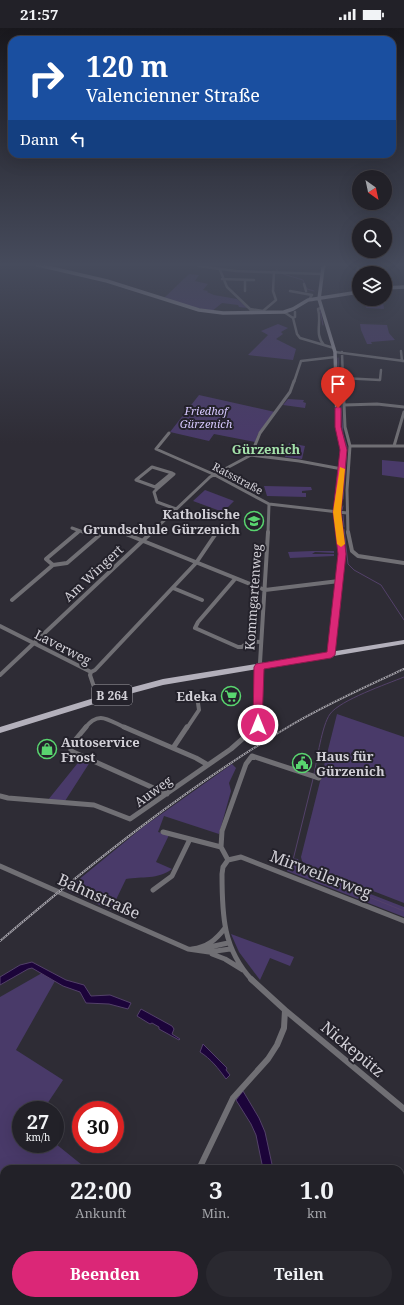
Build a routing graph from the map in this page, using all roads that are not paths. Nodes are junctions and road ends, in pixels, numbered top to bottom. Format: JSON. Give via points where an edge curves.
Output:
{"nodes":[{"id":1,"x":294,"y":324,"type":"edge"},
{"id":2,"x":320,"y":325,"type":"joint"},
{"id":3,"x":326,"y":326,"type":"joint"},
{"id":4,"x":324,"y":346,"type":"junction"},
{"id":5,"x":401,"y":351,"type":"dead end"},
{"id":6,"x":335,"y":352,"type":"junction"},
{"id":7,"x":342,"y":352,"type":"junction"},
{"id":8,"x":403,"y":361,"type":"edge"},
{"id":9,"x":381,"y":370,"type":"dead end"},
{"id":10,"x":342,"y":378,"type":"junction"},
{"id":11,"x":344,"y":405,"type":"junction"},
{"id":12,"x":404,"y":407,"type":"edge"},
{"id":13,"x":404,"y":412,"type":"edge"},
{"id":14,"x":402,"y":425,"type":"edge"},
{"id":15,"x":169,"y":433,"type":"dead end"},
{"id":16,"x":350,"y":446,"type":"junction"},
{"id":17,"x":394,"y":446,"type":"junction"},
{"id":18,"x":404,"y":446,"type":"edge"},
{"id":19,"x":251,"y":455,"type":"junction"},
{"id":20,"x":342,"y":469,"type":"junction"},
{"id":21,"x":213,"y":474,"type":"junction"},
{"id":22,"x":157,"y":488,"type":"junction"},
{"id":23,"x":269,"y":504,"type":"junction"},
{"id":24,"x":176,"y":509,"type":"junction"},
{"id":25,"x":337,"y":512,"type":"junction"},
{"id":26,"x":346,"y":513,"type":"junction"},
{"id":27,"x":72,"y":528,"type":"dead end"},
{"id":28,"x":219,"y":529,"type":"dead end"},
{"id":29,"x":142,"y":541,"type":"junction"},
{"id":30,"x":196,"y":562,"type":"junction"},
{"id":31,"x":404,"y":563,"type":"edge"},
{"id":32,"x":53,"y":565,"type":"junction"},
{"id":33,"x":235,"y":579,"type":"junction"},
{"id":34,"x":339,"y":581,"type":"junction"},
{"id":35,"x":172,"y":588,"type":"junction"},
{"id":36,"x":265,"y":590,"type":"junction"},
{"id":37,"x":12,"y":600,"type":"dead end"},
{"id":38,"x":202,"y":600,"type":"dead end"},
{"id":39,"x":0,"y":626,"type":"edge"},
{"id":40,"x":260,"y":642,"type":"junction"},
{"id":41,"x":404,"y":642,"type":"edge"},
{"id":42,"x":35,"y":643,"type":"junction"},
{"id":43,"x":331,"y":655,"type":"junction"},
{"id":44,"x":259,"y":667,"type":"junction"},
{"id":45,"x":91,"y":672,"type":"junction"},
{"id":46,"x":0,"y":675,"type":"edge"},
{"id":47,"x":98,"y":699,"type":"junction"},
{"id":48,"x":198,"y":703,"type":"dead end"},
{"id":49,"x":256,"y":728,"type":"joint"},
{"id":50,"x":0,"y":730,"type":"edge"},
{"id":51,"x":173,"y":748,"type":"junction"},
{"id":52,"x":208,"y":765,"type":"junction"},
{"id":53,"x":318,"y":778,"type":"dead end"},
{"id":54,"x":167,"y":794,"type":"junction"},
{"id":55,"x":0,"y":796,"type":"edge"},
{"id":56,"x":163,"y":832,"type":"dead end"},
{"id":57,"x":190,"y":839,"type":"junction"},
{"id":58,"x":221,"y":847,"type":"junction"},
{"id":59,"x":228,"y":860,"type":"junction"},
{"id":60,"x":0,"y":866,"type":"edge"},
{"id":61,"x":153,"y":890,"type":"dead end"},
{"id":62,"x":404,"y":921,"type":"edge"},
{"id":63,"x":225,"y":928,"type":"junction"},
{"id":64,"x":228,"y":943,"type":"junction"},
{"id":65,"x":199,"y":949,"type":"junction"},
{"id":66,"x":230,"y":949,"type":"junction"},
{"id":67,"x":188,"y":950,"type":"junction"},
{"id":68,"x":208,"y":953,"type":"junction"},
{"id":69,"x":245,"y":972,"type":"junction"},
{"id":70,"x":286,"y":1010,"type":"junction"},
{"id":71,"x":404,"y":1109,"type":"edge"},
{"id":72,"x":201,"y":1165,"type":"edge"}],
"edges":[{"from":1,"to":4,"type":"street","via":[[300,338]]},
{"from":2,"to":3,"type":"street"},
{"from":2,"to":4,"type":"street","via":[[318,334]]},
{"from":3,"to":6,"type":"main road"},
{"from":4,"to":6,"type":"street"},
{"from":5,"to":8,"type":"street"},
{"from":6,"to":7,"type":"street"},
{"from":6,"to":19,"type":"street","via":[[301,361],[291,392],[260,433]]},
{"from":6,"to":20,"type":"main road","via":[[338,427],[344,450]]},
{"from":7,"to":8,"type":"street"},
{"from":7,"to":10,"type":"street"},
{"from":9,"to":10,"type":"street","via":[[380,380]]},
{"from":10,"to":11,"type":"street"},
{"from":11,"to":12,"type":"street","via":[[377,404]]},
{"from":11,"to":16,"type":"street"},
{"from":13,"to":14,"type":"street"},
{"from":14,"to":17,"type":"street"},
{"from":15,"to":21,"type":"street","name":"Ratsstraße","via":[[156,449]]},
{"from":16,"to":17,"type":"street"},
{"from":16,"to":26,"type":"street"},
{"from":17,"to":18,"type":"street"},
{"from":19,"to":20,"type":"street"},
{"from":19,"to":21,"type":"street","name":"Am Wingert"},
{"from":20,"to":25,"type":"main road"},
{"from":21,"to":23,"type":"street","name":"Ratsstraße"},
{"from":21,"to":24,"type":"street","name":"Am Wingert"},
{"from":22,"to":22,"type":"street","via":[[136,480],[152,467],[174,474]]},
{"from":22,"to":24,"type":"street","via":[[154,492],[157,502]]},
{"from":23,"to":25,"type":"street","name":"Ratsstraße"},
{"from":23,"to":36,"type":"street","name":"Kommgartenweg"},
{"from":24,"to":29,"type":"street","name":"Am Wingert"},
{"from":25,"to":26,"type":"street","name":"Ratsstraße"},
{"from":25,"to":34,"type":"main road","via":[[342,547]]},
{"from":26,"to":31,"type":"street","via":[[348,536],[355,555]]},
{"from":27,"to":32,"type":"street","via":[[81,532],[46,559]]},
{"from":28,"to":30,"type":"street","via":[[207,550]]},
{"from":29,"to":30,"type":"street"},
{"from":29,"to":32,"type":"street","via":[[107,527],[67,563]]},
{"from":29,"to":42,"type":"street","name":"Am Wingert"},
{"from":30,"to":33,"type":"street"},
{"from":30,"to":35,"type":"street"},
{"from":32,"to":37,"type":"street"},
{"from":33,"to":36,"type":"street"},
{"from":33,"to":40,"type":"street","via":[[195,628],[238,647],[250,641]]},
{"from":34,"to":36,"type":"street"},
{"from":34,"to":43,"type":"main road"},
{"from":35,"to":38,"type":"street"},
{"from":35,"to":45,"type":"street"},
{"from":36,"to":40,"type":"street","name":"Kommgartenweg"},
{"from":39,"to":42,"type":"street","name":"Laverweg"},
{"from":40,"to":44,"type":"street","name":"Kommgartenweg"},
{"from":41,"to":43,"type":"main road","number":"B 264"},
{"from":42,"to":45,"type":"street","name":"Laverweg"},
{"from":42,"to":46,"type":"street","name":"Am Wingert"},
{"from":43,"to":44,"type":"main road","number":"B 264"},
{"from":44,"to":47,"type":"main road","number":"B 264","via":[[163,682]]},
{"from":44,"to":49,"type":"street","name":"Kommgartenweg"},
{"from":45,"to":47,"type":"street","name":"Laverweg"},
{"from":47,"to":50,"type":"main road","number":"B 264"},
{"from":48,"to":51,"type":"street","via":[[199,710]]},
{"from":49,"to":52,"type":"street","name":"Auweg"},
{"from":51,"to":52,"type":"street"},
{"from":51,"to":54,"type":"street","via":[[98,717],[92,719],[70,747],[73,752]]},
{"from":52,"to":54,"type":"street","name":"Auweg"},
{"from":53,"to":58,"type":"street","via":[[252,756],[249,758],[222,831]]},
{"from":54,"to":55,"type":"street","name":"Auweg","via":[[130,819],[94,805]]},
{"from":56,"to":57,"type":"street"},
{"from":57,"to":58,"type":"street"},
{"from":57,"to":61,"type":"street","via":[[172,876]]},
{"from":58,"to":59,"type":"street"},
{"from":59,"to":62,"type":"street","name":"Mirweilerweg","via":[[241,858]]},
{"from":59,"to":63,"type":"street","via":[[224,863],[222,872]]},
{"from":60,"to":67,"type":"street","name":"Bahnstraße"},
{"from":63,"to":64,"type":"street"},
{"from":63,"to":65,"type":"street","name":"Bahnstraße","via":[[214,942]]},
{"from":64,"to":65,"type":"street","name":"Bahnstraße"},
{"from":64,"to":66,"type":"street"},
{"from":65,"to":67,"type":"street","name":"Bahnstraße"},
{"from":66,"to":68,"type":"street","name":"Bahnstraße"},
{"from":66,"to":69,"type":"street"},
{"from":67,"to":68,"type":"street","name":"Bahnstraße"},
{"from":68,"to":69,"type":"street","name":"Bahnstraße","via":[[225,959]]},
{"from":69,"to":70,"type":"street","name":"Nickepütz"},
{"from":70,"to":71,"type":"street","name":"Nickepütz"},
{"from":70,"to":72,"type":"street","via":[[283,1032],[277,1046],[233,1098]]}]}
